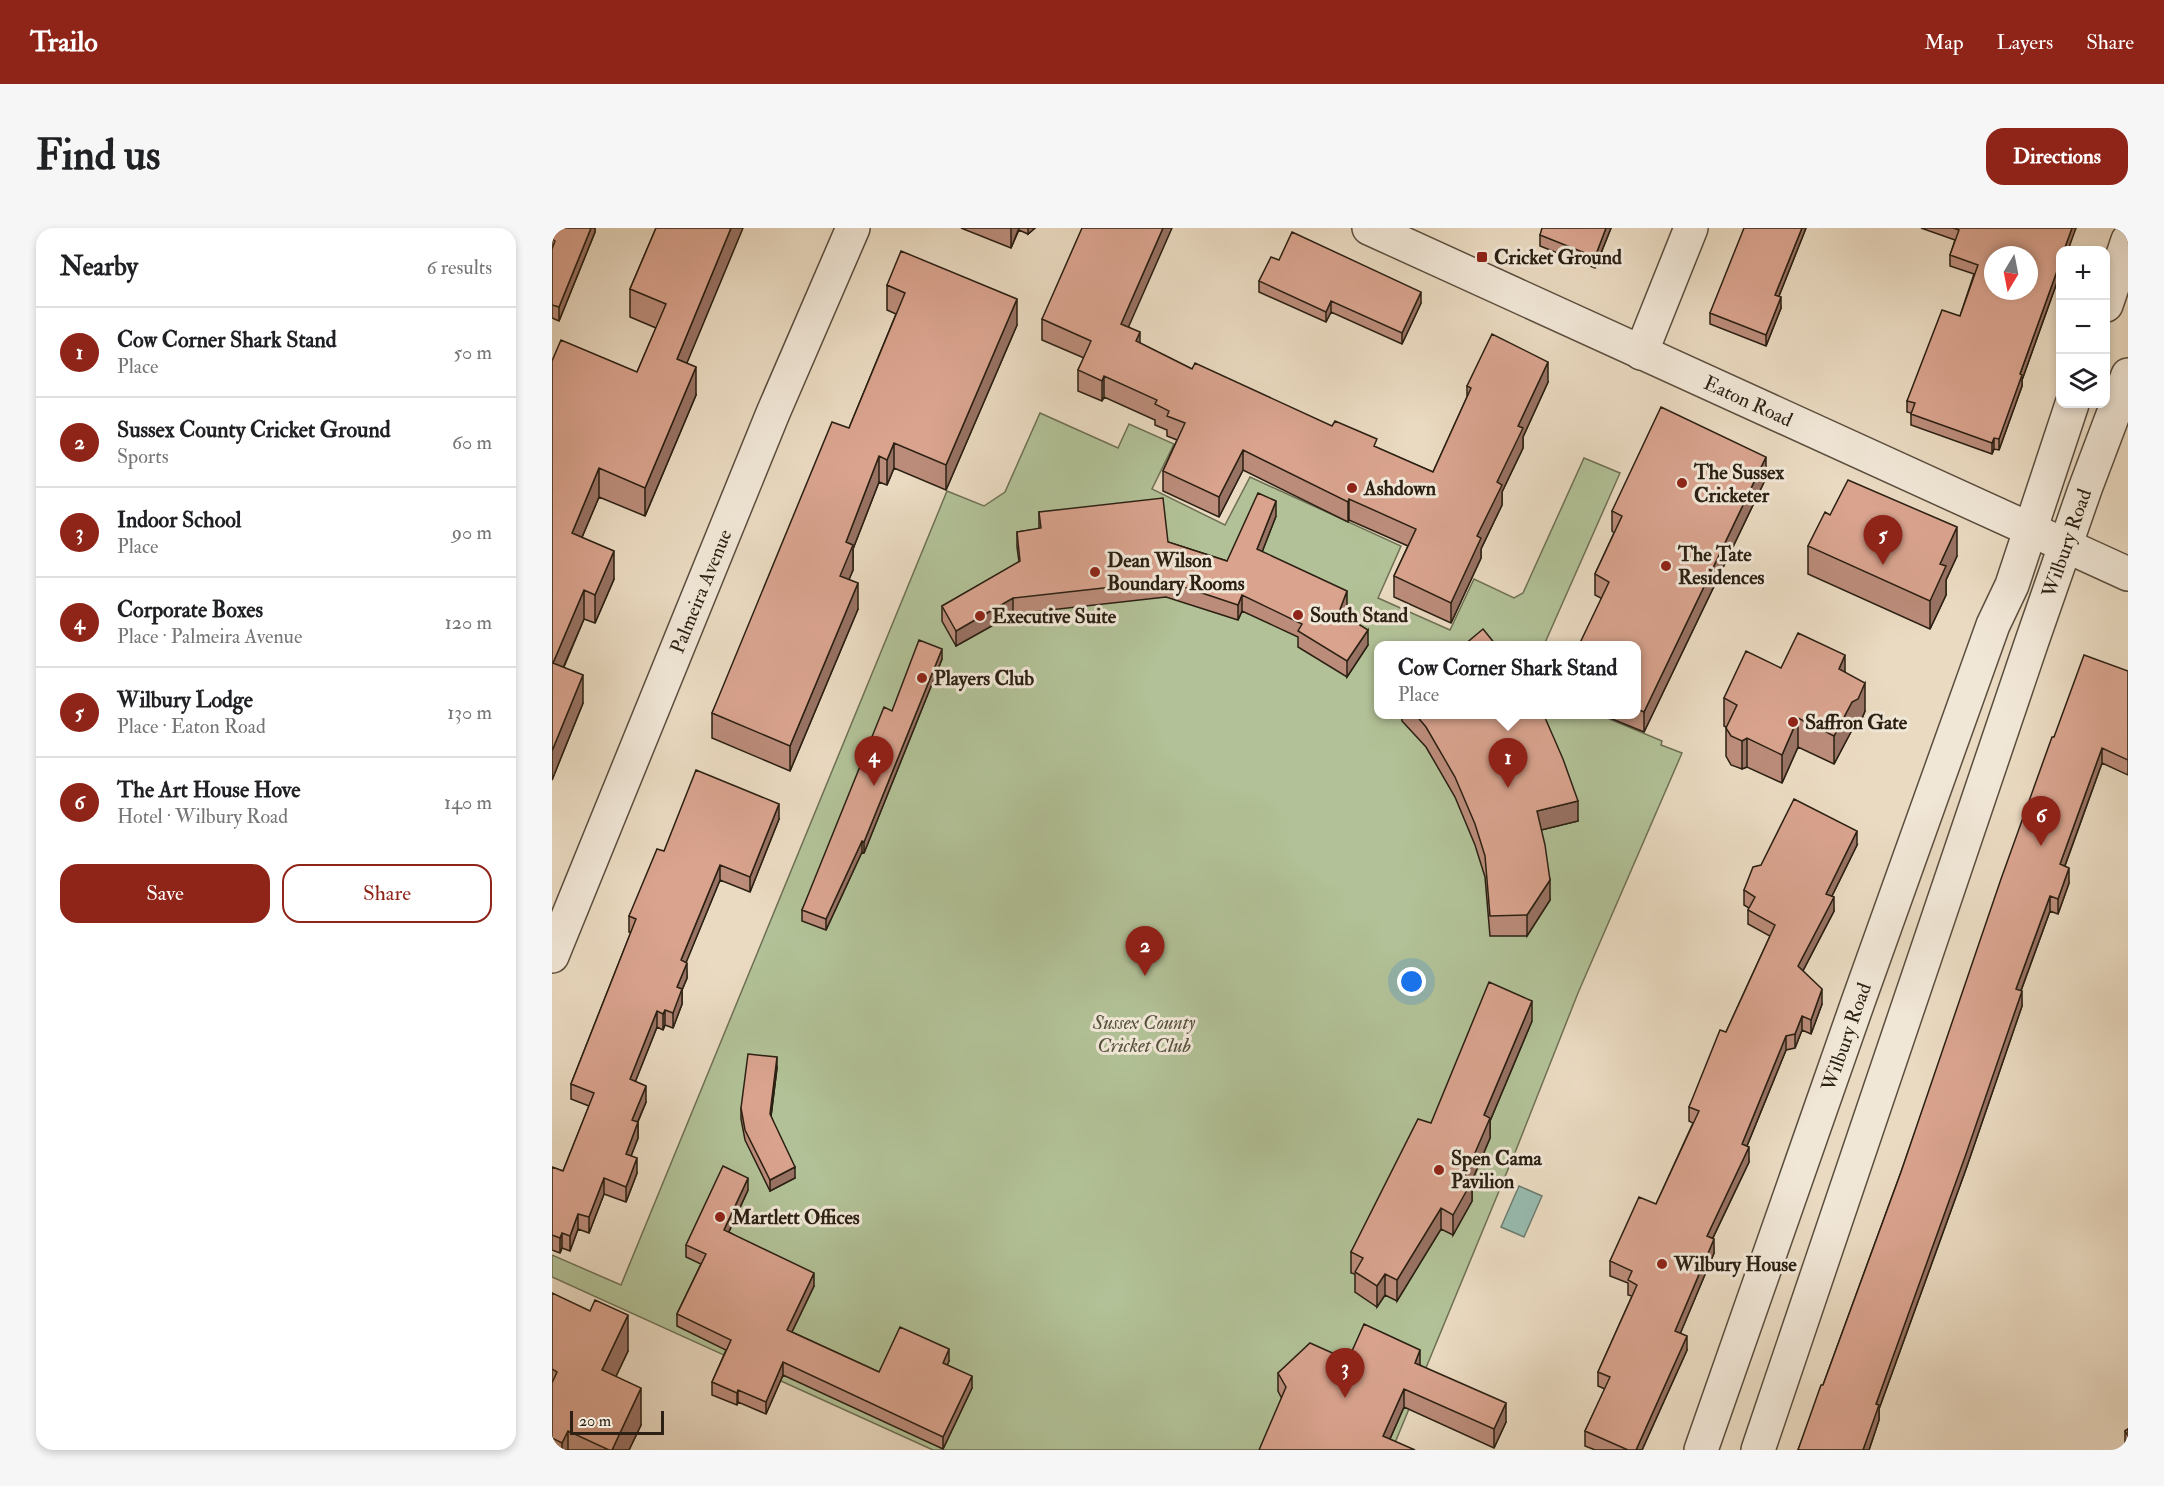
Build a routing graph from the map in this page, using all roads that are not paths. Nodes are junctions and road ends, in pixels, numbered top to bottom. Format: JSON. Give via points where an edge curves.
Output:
{"nodes":[{"id":1,"x":853,"y":228,"type":"edge"},
{"id":2,"x":1369,"y":228,"type":"edge"},
{"id":3,"x":1691,"y":228,"type":"edge"},
{"id":4,"x":2128,"y":240,"type":"edge"},
{"id":5,"x":2108,"y":300,"type":"edge"},
{"id":6,"x":1641,"y":353,"type":"junction"},
{"id":7,"x":2128,"y":375,"type":"edge"},
{"id":8,"x":2067,"y":416,"type":"edge"},
{"id":9,"x":2103,"y":444,"type":"junction"},
{"id":10,"x":2031,"y":529,"type":"junction"},
{"id":11,"x":2067,"y":544,"type":"junction"},
{"id":12,"x":2128,"y":574,"type":"edge"},
{"id":13,"x":1993,"y":625,"type":"junction"},
{"id":14,"x":2032,"y":641,"type":"junction"},
{"id":15,"x":552,"y":956,"type":"edge"},
{"id":16,"x":1701,"y":1450,"type":"edge"},
{"id":17,"x":1758,"y":1450,"type":"edge"}],
"edges":[{"from":1,"to":15,"type":"street","name":"Palmeira Avenue","via":[[773,413]]},
{"from":2,"to":6,"type":"street","name":"Eaton Road"},
{"from":3,"to":6,"type":"street"},
{"from":4,"to":5,"type":"street"},
{"from":6,"to":10,"type":"street","name":"Eaton Road"},
{"from":7,"to":9,"type":"street","name":"Wilbury Road"},
{"from":8,"to":9,"type":"street","name":"Wilbury Road"},
{"from":8,"to":10,"type":"street","name":"Wilbury Road"},
{"from":9,"to":11,"type":"street","name":"Wilbury Road"},
{"from":10,"to":11,"type":"street","name":"Eaton Road"},
{"from":10,"to":13,"type":"street","name":"Wilbury Road"},
{"from":11,"to":12,"type":"street","name":"Eaton Road"},
{"from":11,"to":14,"type":"street","name":"Wilbury Road"},
{"from":13,"to":14,"type":"street"},
{"from":13,"to":16,"type":"street","name":"Wilbury Road"},
{"from":14,"to":17,"type":"street","name":"Wilbury Road"}]}
